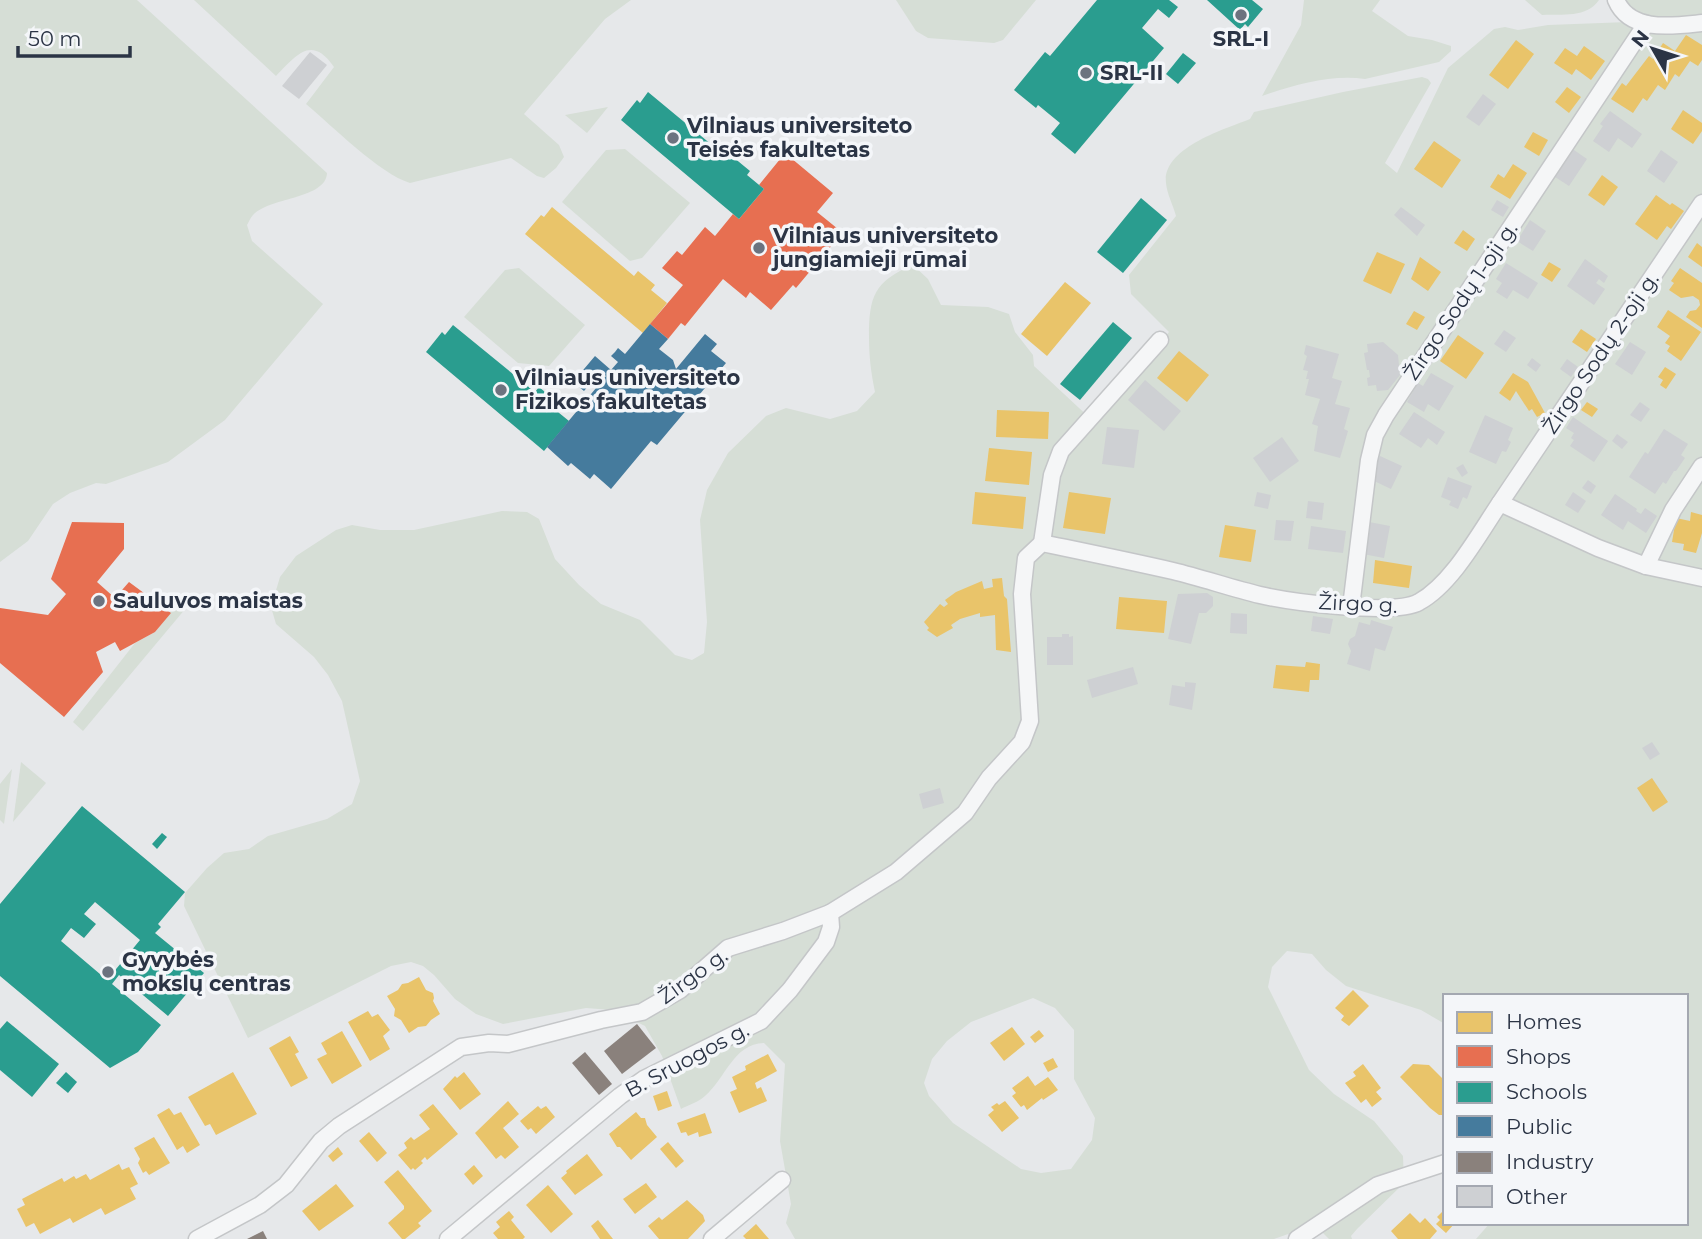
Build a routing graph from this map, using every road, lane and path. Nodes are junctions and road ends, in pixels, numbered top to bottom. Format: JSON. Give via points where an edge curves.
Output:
{"nodes":[{"id":1,"x":1616,"y":0,"type":"edge"},
{"id":2,"x":1702,"y":23,"type":"edge"},
{"id":3,"x":1646,"y":24,"type":"junction"},
{"id":4,"x":1702,"y":203,"type":"edge"},
{"id":5,"x":1160,"y":340,"type":"dead end"},
{"id":6,"x":1702,"y":466,"type":"edge"},
{"id":7,"x":1500,"y":503,"type":"junction"},
{"id":8,"x":1042,"y":543,"type":"junction"},
{"id":9,"x":1646,"y":565,"type":"junction"},
{"id":10,"x":1702,"y":578,"type":"edge"},
{"id":11,"x":1351,"y":607,"type":"junction"},
{"id":12,"x":830,"y":913,"type":"junction"},
{"id":13,"x":1443,"y":1163,"type":"edge"},
{"id":14,"x":782,"y":1180,"type":"dead end"},
{"id":15,"x":197,"y":1239,"type":"edge"},
{"id":16,"x":448,"y":1239,"type":"edge"},
{"id":17,"x":712,"y":1239,"type":"edge"},
{"id":18,"x":1297,"y":1239,"type":"edge"}],
"edges":[{"from":1,"to":3,"type":"street","via":[[1624,13]]},
{"from":2,"to":3,"type":"street"},
{"from":3,"to":11,"type":"street","name":"Žirgo Sodų 1-oji g.","via":[[1380,425],[1369,460]]},
{"from":4,"to":7,"type":"street","name":"Žirgo Sodų 2-oji g."},
{"from":5,"to":8,"type":"street","name":"Žirgo g.","via":[[1061,452],[1052,475]]},
{"from":6,"to":9,"type":"street","via":[[1673,510]]},
{"from":7,"to":9,"type":"street"},
{"from":7,"to":11,"type":"street","name":"Žirgo g.","via":[[1459,562],[1420,602],[1407,607]]},
{"from":8,"to":11,"type":"street","name":"Žirgo g.","via":[[1204,578],[1261,596]]},
{"from":8,"to":12,"type":"street","name":"Žirgo g.","via":[[1026,558],[1022,594],[1030,721],[1022,741],[957,821],[896,872]]},
{"from":9,"to":10,"type":"street"},
{"from":12,"to":15,"type":"street","name":"Žirgo g.","via":[[728,948],[680,990],[642,1012],[508,1044],[461,1047],[340,1126],[321,1141],[286,1185],[260,1205]]},
{"from":12,"to":16,"type":"street","name":"B. Sruogos g.","via":[[826,942],[761,1021],[644,1079]]},
{"from":13,"to":18,"type":"street","via":[[1378,1185]]},
{"from":14,"to":17,"type":"street"}]}
